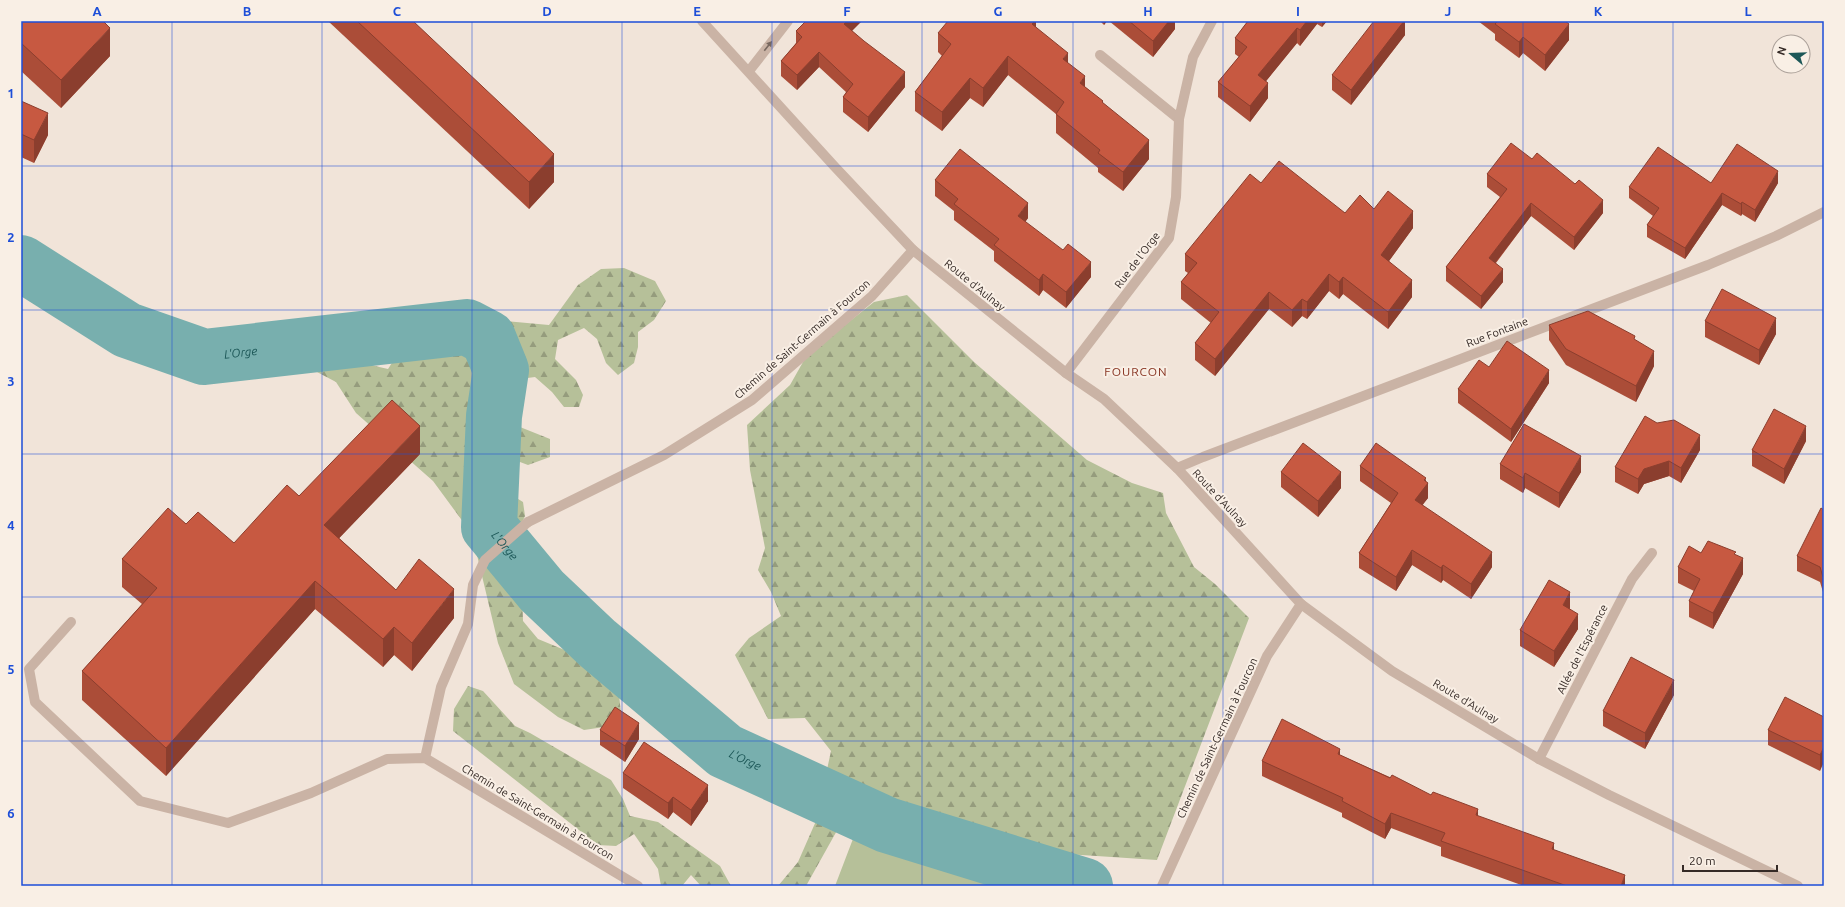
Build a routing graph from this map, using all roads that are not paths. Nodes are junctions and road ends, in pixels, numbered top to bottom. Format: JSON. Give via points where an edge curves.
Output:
{"nodes":[{"id":1,"x":702,"y":21,"type":"edge"},
{"id":2,"x":788,"y":21,"type":"edge"},
{"id":3,"x":1212,"y":21,"type":"edge"},
{"id":4,"x":1100,"y":55,"type":"dead end"},
{"id":5,"x":748,"y":71,"type":"junction"},
{"id":6,"x":1179,"y":119,"type":"junction"},
{"id":7,"x":1824,"y":212,"type":"edge"},
{"id":8,"x":913,"y":250,"type":"junction"},
{"id":9,"x":1066,"y":373,"type":"junction"},
{"id":10,"x":1176,"y":468,"type":"junction"},
{"id":11,"x":1652,"y":553,"type":"dead end"},
{"id":12,"x":1301,"y":604,"type":"junction"},
{"id":13,"x":71,"y":622,"type":"dead end"},
{"id":14,"x":425,"y":758,"type":"junction"},
{"id":15,"x":1539,"y":759,"type":"junction"},
{"id":16,"x":638,"y":886,"type":"edge"},
{"id":17,"x":1162,"y":886,"type":"edge"},
{"id":18,"x":1798,"y":886,"type":"edge"}],
"edges":[{"from":1,"to":5,"type":"street","name":"Route d'Aulnay"},
{"from":5,"to":2,"type":"street","one_way":true},
{"from":3,"to":6,"type":"street","name":"Rue de l'Orge","via":[[1194,57]]},
{"from":4,"to":6,"type":"street"},
{"from":5,"to":8,"type":"street","name":"Route d'Aulnay"},
{"from":6,"to":9,"type":"street","name":"Rue de l'Orge","via":[[1176,197],[1169,238]]},
{"from":7,"to":10,"type":"street","name":"Rue Fontaine","via":[[1708,265]]},
{"from":8,"to":9,"type":"street","name":"Route d'Aulnay"},
{"from":8,"to":14,"type":"street","name":"Chemin de Saint-Germain à Fourcon","via":[[872,296],[752,400],[664,455],[528,522],[486,560],[473,585],[468,624],[441,687]]},
{"from":9,"to":10,"type":"street","name":"Route d'Aulnay","via":[[1104,399]]},
{"from":10,"to":12,"type":"street","name":"Route d'Aulnay"},
{"from":11,"to":15,"type":"street","name":"Allée de l'Espérance","via":[[1632,579]]},
{"from":12,"to":15,"type":"street","name":"Route d'Aulnay","via":[[1392,671]]},
{"from":12,"to":17,"type":"street","name":"Chemin de Saint-Germain à Fourcon","via":[[1267,656]]},
{"from":13,"to":14,"type":"street","via":[[29,669],[35,702],[140,801],[228,823],[311,793],[387,759]]},
{"from":14,"to":16,"type":"street","name":"Chemin de Saint-Germain à Fourcon"},
{"from":15,"to":18,"type":"street","name":"Route d'Aulnay"}]}
